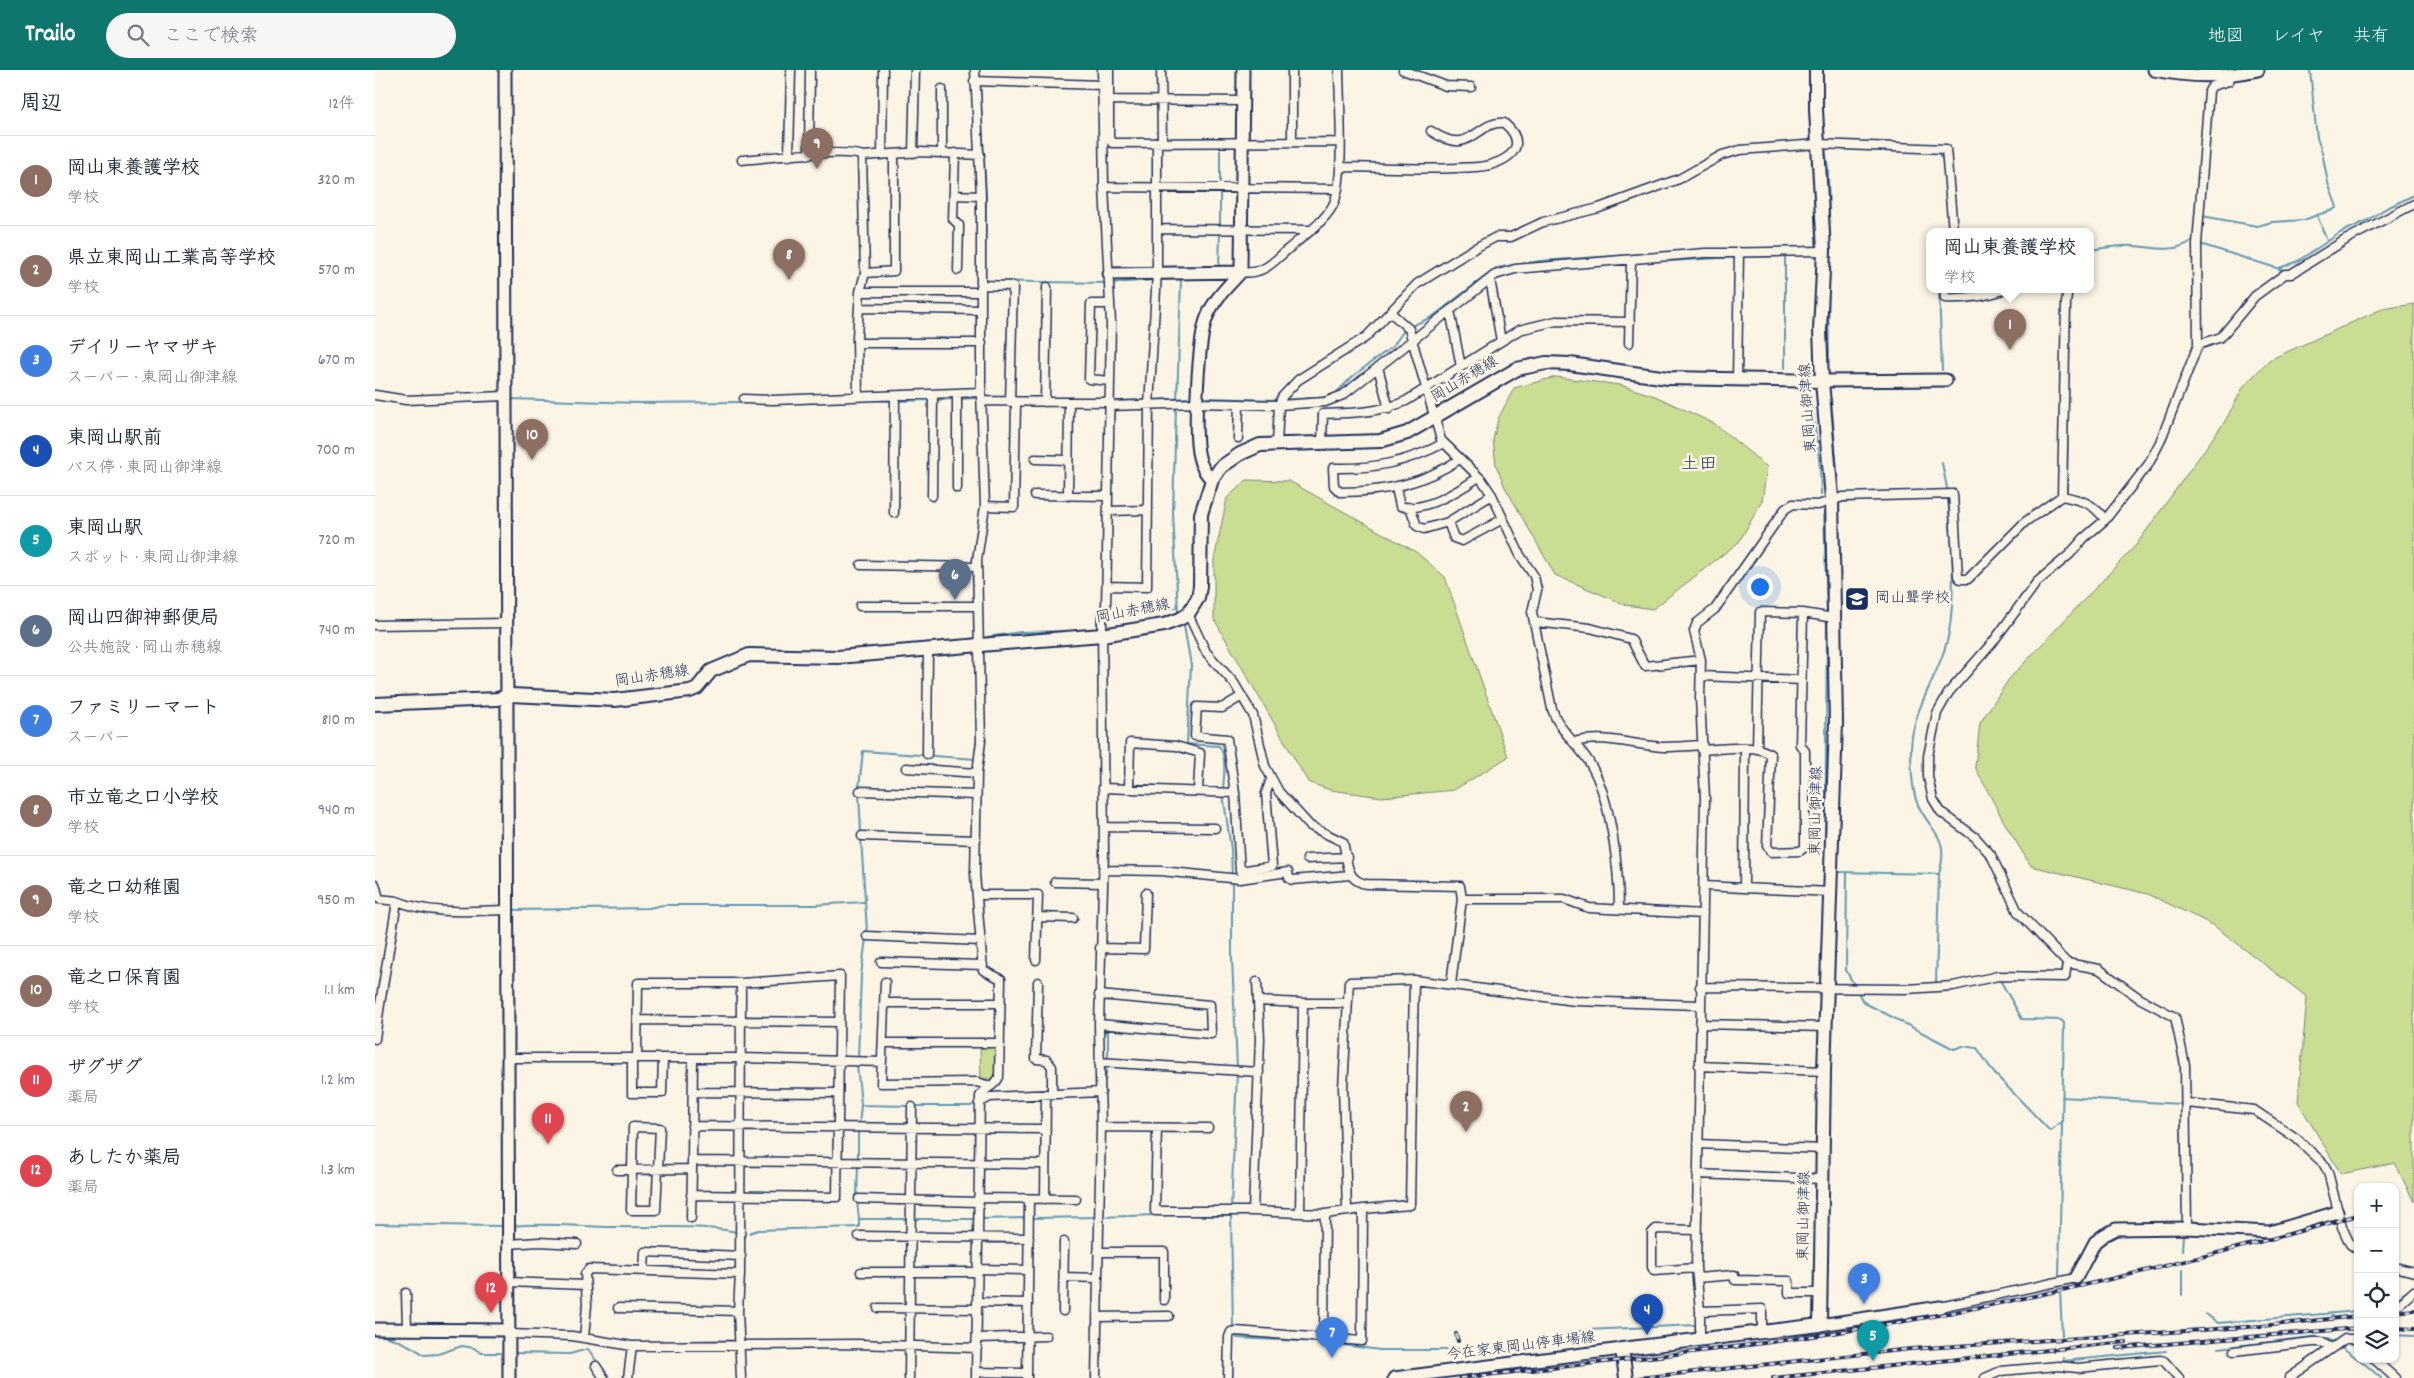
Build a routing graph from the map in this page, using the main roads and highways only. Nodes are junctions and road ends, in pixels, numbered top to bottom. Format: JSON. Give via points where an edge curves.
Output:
{"nodes":[{"id":1,"x":1816,"y":70,"type":"edge"},
{"id":2,"x":1821,"y":381,"type":"junction"},
{"id":3,"x":375,"y":704,"type":"edge"},
{"id":4,"x":1627,"y":1378,"type":"edge"}],
"edges":[{"from":1,"to":2,"type":"main road","name":"東岡山御津線","via":[[1824,251]]},
{"from":2,"to":3,"type":"main road","name":"岡山赤穂線","via":[[1668,378],[1570,364],[1546,364],[1517,369],[1407,433],[1380,441],[1261,445],[1221,467],[1212,480],[1201,514],[1197,598],[1188,614],[1164,625],[1102,635],[839,657],[749,655],[711,671],[697,688],[690,691],[623,700],[506,696]]},
{"from":2,"to":4,"type":"main road","name":"東岡山御津線","via":[[1833,499],[1829,617],[1835,723],[1820,1325],[1622,1349]]}]}
